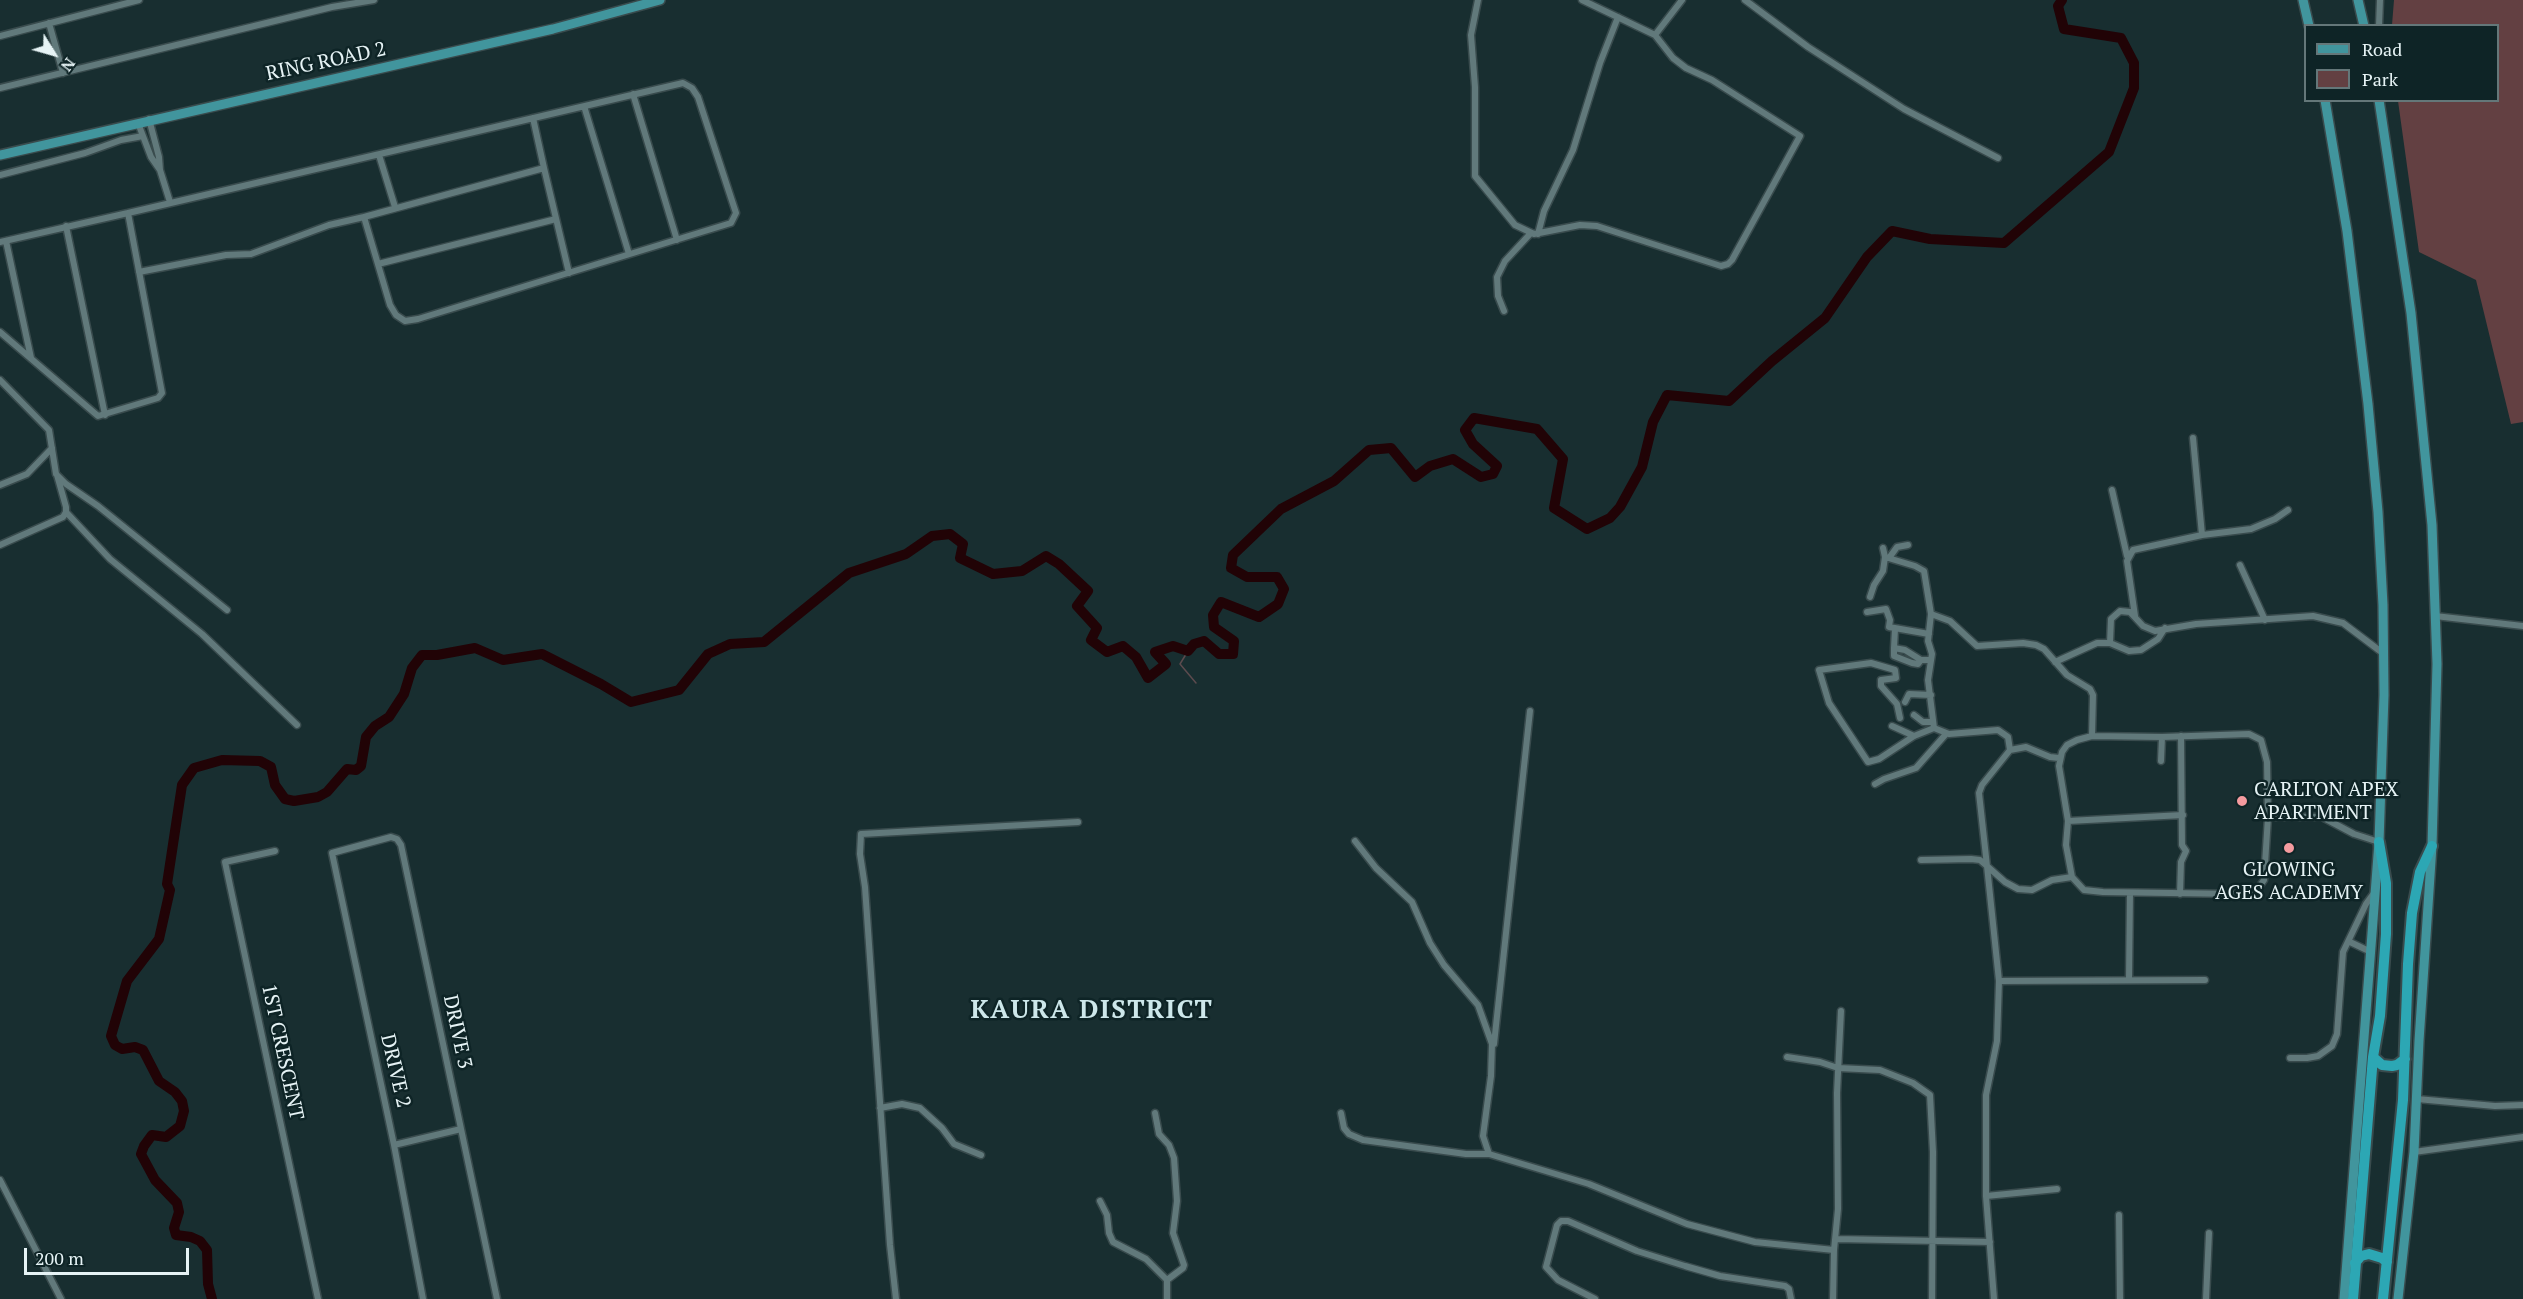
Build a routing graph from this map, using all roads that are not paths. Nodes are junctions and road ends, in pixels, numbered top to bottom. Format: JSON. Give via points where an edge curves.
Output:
{"nodes":[{"id":1,"x":139,"y":0,"type":"edge"},
{"id":2,"x":374,"y":0,"type":"edge"},
{"id":3,"x":660,"y":0,"type":"edge"},
{"id":4,"x":1478,"y":0,"type":"edge"},
{"id":5,"x":1581,"y":0,"type":"edge"},
{"id":6,"x":1682,"y":0,"type":"edge"},
{"id":7,"x":1745,"y":0,"type":"edge"},
{"id":8,"x":2303,"y":0,"type":"edge"},
{"id":9,"x":2358,"y":0,"type":"edge"},
{"id":10,"x":2380,"y":0,"type":"edge"},
{"id":11,"x":331,"y":4,"type":"edge"},
{"id":12,"x":1618,"y":17,"type":"junction"},
{"id":13,"x":49,"y":23,"type":"junction"},
{"id":14,"x":2309,"y":24,"type":"edge"},
{"id":15,"x":2364,"y":24,"type":"edge"},
{"id":16,"x":2379,"y":24,"type":"edge"},
{"id":17,"x":1655,"y":35,"type":"junction"},
{"id":18,"x":0,"y":36,"type":"edge"},
{"id":19,"x":63,"y":73,"type":"junction"},
{"id":20,"x":0,"y":88,"type":"edge"},
{"id":21,"x":633,"y":94,"type":"junction"},
{"id":22,"x":2325,"y":102,"type":"edge"},
{"id":23,"x":2379,"y":102,"type":"edge"},
{"id":24,"x":584,"y":106,"type":"junction"},
{"id":25,"x":533,"y":118,"type":"junction"},
{"id":26,"x":149,"y":120,"type":"junction"},
{"id":27,"x":138,"y":122,"type":"junction"},
{"id":28,"x":143,"y":136,"type":"junction"},
{"id":29,"x":0,"y":155,"type":"edge"},
{"id":30,"x":379,"y":155,"type":"junction"},
{"id":31,"x":1998,"y":158,"type":"dead end"},
{"id":32,"x":544,"y":168,"type":"junction"},
{"id":33,"x":160,"y":170,"type":"junction"},
{"id":34,"x":0,"y":175,"type":"edge"},
{"id":35,"x":170,"y":202,"type":"junction"},
{"id":36,"x":395,"y":207,"type":"junction"},
{"id":37,"x":128,"y":213,"type":"junction"},
{"id":38,"x":364,"y":217,"type":"junction"},
{"id":39,"x":556,"y":219,"type":"junction"},
{"id":40,"x":66,"y":226,"type":"junction"},
{"id":41,"x":1530,"y":234,"type":"junction"},
{"id":42,"x":1538,"y":234,"type":"junction"},
{"id":43,"x":677,"y":240,"type":"junction"},
{"id":44,"x":3,"y":241,"type":"edge"},
{"id":45,"x":629,"y":254,"type":"junction"},
{"id":46,"x":378,"y":264,"type":"junction"},
{"id":47,"x":139,"y":272,"type":"junction"},
{"id":48,"x":569,"y":273,"type":"junction"},
{"id":49,"x":1504,"y":311,"type":"dead end"},
{"id":50,"x":0,"y":332,"type":"edge"},
{"id":51,"x":31,"y":359,"type":"junction"},
{"id":52,"x":0,"y":380,"type":"edge"},
{"id":53,"x":105,"y":415,"type":"junction"},
{"id":54,"x":2193,"y":438,"type":"dead end"},
{"id":55,"x":51,"y":448,"type":"junction"},
{"id":56,"x":57,"y":474,"type":"junction"},
{"id":57,"x":0,"y":485,"type":"edge"},
{"id":58,"x":2112,"y":490,"type":"dead end"},
{"id":59,"x":2288,"y":510,"type":"dead end"},
{"id":60,"x":66,"y":512,"type":"junction"},
{"id":61,"x":2202,"y":535,"type":"junction"},
{"id":62,"x":0,"y":545,"type":"edge"},
{"id":63,"x":1908,"y":545,"type":"dead end"},
{"id":64,"x":1883,"y":548,"type":"dead end"},
{"id":65,"x":2127,"y":557,"type":"junction"},
{"id":66,"x":1887,"y":558,"type":"junction"},
{"id":67,"x":2240,"y":565,"type":"dead end"},
{"id":68,"x":1870,"y":597,"type":"dead end"},
{"id":69,"x":227,"y":610,"type":"dead end"},
{"id":70,"x":1867,"y":612,"type":"dead end"},
{"id":71,"x":1931,"y":614,"type":"junction"},
{"id":72,"x":2435,"y":616,"type":"junction"},
{"id":73,"x":2136,"y":617,"type":"junction"},
{"id":74,"x":2265,"y":620,"type":"junction"},
{"id":75,"x":2523,"y":626,"type":"edge"},
{"id":76,"x":2165,"y":628,"type":"junction"},
{"id":77,"x":1895,"y":629,"type":"junction"},
{"id":78,"x":1929,"y":634,"type":"junction"},
{"id":79,"x":2110,"y":643,"type":"junction"},
{"id":80,"x":2384,"y":654,"type":"junction"},
{"id":81,"x":1930,"y":660,"type":"junction"},
{"id":82,"x":2055,"y":662,"type":"junction"},
{"id":83,"x":1931,"y":695,"type":"junction"},
{"id":84,"x":1905,"y":702,"type":"dead end"},
{"id":85,"x":1530,"y":711,"type":"dead end"},
{"id":86,"x":1914,"y":715,"type":"dead end"},
{"id":87,"x":1900,"y":718,"type":"dead end"},
{"id":88,"x":297,"y":725,"type":"dead end"},
{"id":89,"x":1934,"y":725,"type":"junction"},
{"id":90,"x":1892,"y":726,"type":"dead end"},
{"id":91,"x":1946,"y":734,"type":"junction"},
{"id":92,"x":1914,"y":736,"type":"junction"},
{"id":93,"x":2092,"y":736,"type":"junction"},
{"id":94,"x":2181,"y":736,"type":"junction"},
{"id":95,"x":2162,"y":737,"type":"junction"},
{"id":96,"x":2010,"y":750,"type":"junction"},
{"id":97,"x":2059,"y":758,"type":"junction"},
{"id":98,"x":2161,"y":761,"type":"dead end"},
{"id":99,"x":1875,"y":784,"type":"dead end"},
{"id":100,"x":2183,"y":815,"type":"junction"},
{"id":101,"x":2268,"y":818,"type":"junction"},
{"id":102,"x":2068,"y":821,"type":"junction"},
{"id":103,"x":1078,"y":822,"type":"dead end"},
{"id":104,"x":1355,"y":841,"type":"dead end"},
{"id":105,"x":2379,"y":842,"type":"junction"},
{"id":106,"x":2432,"y":846,"type":"junction"},
{"id":107,"x":275,"y":851,"type":"dead end"},
{"id":108,"x":332,"y":851,"type":"joint"},
{"id":109,"x":1921,"y":860,"type":"dead end"},
{"id":110,"x":1987,"y":866,"type":"junction"},
{"id":111,"x":2072,"y":877,"type":"junction"},
{"id":112,"x":2130,"y":893,"type":"junction"},
{"id":113,"x":2375,"y":893,"type":"junction"},
{"id":114,"x":2180,"y":894,"type":"junction"},
{"id":115,"x":2350,"y":942,"type":"junction"},
{"id":116,"x":2371,"y":952,"type":"junction"},
{"id":117,"x":2129,"y":979,"type":"junction"},
{"id":118,"x":2205,"y":980,"type":"dead end"},
{"id":119,"x":1999,"y":981,"type":"junction"},
{"id":120,"x":1841,"y":1011,"type":"dead end"},
{"id":121,"x":1493,"y":1054,"type":"junction"},
{"id":122,"x":1787,"y":1057,"type":"dead end"},
{"id":123,"x":2373,"y":1057,"type":"junction"},
{"id":124,"x":2290,"y":1058,"type":"dead end"},
{"id":125,"x":2405,"y":1059,"type":"junction"},
{"id":126,"x":1838,"y":1068,"type":"junction"},
{"id":127,"x":2416,"y":1099,"type":"junction"},
{"id":128,"x":2523,"y":1105,"type":"edge"},
{"id":129,"x":880,"y":1108,"type":"junction"},
{"id":130,"x":1155,"y":1113,"type":"dead end"},
{"id":131,"x":1341,"y":1113,"type":"dead end"},
{"id":132,"x":460,"y":1129,"type":"junction"},
{"id":133,"x":2523,"y":1137,"type":"edge"},
{"id":134,"x":394,"y":1145,"type":"junction"},
{"id":135,"x":2414,"y":1152,"type":"junction"},
{"id":136,"x":1489,"y":1154,"type":"junction"},
{"id":137,"x":981,"y":1155,"type":"dead end"},
{"id":138,"x":0,"y":1180,"type":"edge"},
{"id":139,"x":2056,"y":1189,"type":"dead end"},
{"id":140,"x":1986,"y":1196,"type":"junction"},
{"id":141,"x":1100,"y":1201,"type":"dead end"},
{"id":142,"x":2119,"y":1215,"type":"dead end"},
{"id":143,"x":2209,"y":1233,"type":"dead end"},
{"id":144,"x":1836,"y":1239,"type":"junction"},
{"id":145,"x":1932,"y":1241,"type":"junction"},
{"id":146,"x":1990,"y":1242,"type":"junction"},
{"id":147,"x":1834,"y":1250,"type":"junction"},
{"id":148,"x":2387,"y":1262,"type":"junction"},
{"id":149,"x":2355,"y":1263,"type":"junction"},
{"id":150,"x":1167,"y":1280,"type":"junction"},
{"id":151,"x":61,"y":1299,"type":"edge"},
{"id":152,"x":318,"y":1299,"type":"edge"},
{"id":153,"x":423,"y":1299,"type":"edge"},
{"id":154,"x":497,"y":1299,"type":"edge"},
{"id":155,"x":896,"y":1299,"type":"edge"},
{"id":156,"x":1167,"y":1299,"type":"edge"},
{"id":157,"x":1595,"y":1299,"type":"edge"},
{"id":158,"x":1791,"y":1299,"type":"edge"},
{"id":159,"x":1833,"y":1299,"type":"edge"},
{"id":160,"x":1932,"y":1299,"type":"edge"},
{"id":161,"x":1994,"y":1299,"type":"edge"},
{"id":162,"x":2120,"y":1299,"type":"edge"},
{"id":163,"x":2206,"y":1299,"type":"edge"},
{"id":164,"x":2344,"y":1299,"type":"edge"},
{"id":165,"x":2354,"y":1299,"type":"edge"},
{"id":166,"x":2383,"y":1299,"type":"edge"},
{"id":167,"x":2398,"y":1299,"type":"edge"}],
"edges":[{"from":1,"to":13,"type":"street"},
{"from":2,"to":11,"type":"street"},
{"from":3,"to":26,"type":"main road","name":"RING ROAD 2","via":[[553,29]]},
{"from":4,"to":41,"type":"street","via":[[1471,35],[1474,176],[1515,225]]},
{"from":5,"to":12,"type":"street"},
{"from":6,"to":17,"type":"street"},
{"from":7,"to":31,"type":"street","via":[[1808,47],[1904,109]]},
{"from":8,"to":14,"type":"main road"},
{"from":9,"to":15,"type":"main road"},
{"from":10,"to":16,"type":"street"},
{"from":11,"to":19,"type":"street"},
{"from":12,"to":17,"type":"street"},
{"from":12,"to":42,"type":"street","via":[[1573,150],[1544,211]]},
{"from":13,"to":18,"type":"street"},
{"from":13,"to":19,"type":"street"},
{"from":17,"to":42,"type":"street","via":[[1686,68],[1712,80],[1800,136],[1732,260],[1721,266],[1588,225]]},
{"from":19,"to":20,"type":"street"},
{"from":21,"to":24,"type":"street"},
{"from":21,"to":43,"type":"street"},
{"from":21,"to":43,"type":"street","via":[[677,84],[692,88],[736,213],[731,223]]},
{"from":22,"to":80,"type":"main road","via":[[2347,231],[2368,404],[2378,512]]},
{"from":23,"to":72,"type":"main road","via":[[2411,313],[2431,513]]},
{"from":24,"to":25,"type":"street"},
{"from":24,"to":45,"type":"street"},
{"from":25,"to":30,"type":"street"},
{"from":25,"to":32,"type":"street"},
{"from":26,"to":27,"type":"main road","name":"RING ROAD 2"},
{"from":26,"to":33,"type":"street"},
{"from":27,"to":28,"type":"street"},
{"from":27,"to":29,"type":"main road","name":"RING ROAD 2"},
{"from":28,"to":33,"type":"street"},
{"from":28,"to":34,"type":"street"},
{"from":30,"to":35,"type":"street"},
{"from":30,"to":36,"type":"street"},
{"from":32,"to":36,"type":"street"},
{"from":32,"to":39,"type":"street"},
{"from":33,"to":35,"type":"street"},
{"from":35,"to":37,"type":"street"},
{"from":36,"to":38,"type":"street"},
{"from":37,"to":40,"type":"street"},
{"from":37,"to":47,"type":"street"},
{"from":38,"to":46,"type":"street"},
{"from":38,"to":47,"type":"street","via":[[329,225],[251,254]]},
{"from":39,"to":46,"type":"street"},
{"from":39,"to":48,"type":"street"},
{"from":40,"to":44,"type":"street"},
{"from":40,"to":53,"type":"street"},
{"from":41,"to":42,"type":"street"},
{"from":41,"to":49,"type":"street","via":[[1505,261],[1497,277]]},
{"from":43,"to":45,"type":"street"},
{"from":44,"to":51,"type":"street"},
{"from":45,"to":48,"type":"street"},
{"from":46,"to":48,"type":"street","via":[[390,305],[405,321]]},
{"from":47,"to":53,"type":"street","via":[[162,393],[158,398]]},
{"from":50,"to":51,"type":"street"},
{"from":51,"to":53,"type":"street","via":[[95,415]]},
{"from":52,"to":55,"type":"street","via":[[49,430]]},
{"from":54,"to":61,"type":"street"},
{"from":55,"to":56,"type":"street"},
{"from":55,"to":57,"type":"street","via":[[27,474]]},
{"from":56,"to":60,"type":"street"},
{"from":56,"to":69,"type":"street"},
{"from":58,"to":65,"type":"street"},
{"from":59,"to":61,"type":"street","via":[[2251,529]]},
{"from":60,"to":62,"type":"street","via":[[63,517]]},
{"from":60,"to":88,"type":"street","via":[[110,559],[202,634]]},
{"from":61,"to":65,"type":"street","via":[[2140,547]]},
{"from":63,"to":66,"type":"street","via":[[1898,547]]},
{"from":64,"to":66,"type":"street"},
{"from":65,"to":73,"type":"street"},
{"from":66,"to":68,"type":"street"},
{"from":66,"to":71,"type":"street","via":[[1924,571]]},
{"from":67,"to":74,"type":"street"},
{"from":70,"to":77,"type":"street","via":[[1886,609],[1889,627]]},
{"from":71,"to":78,"type":"street"},
{"from":71,"to":82,"type":"street","via":[[1950,621],[1977,646],[2036,645]]},
{"from":72,"to":75,"type":"street"},
{"from":72,"to":106,"type":"main road","via":[[2437,753]]},
{"from":73,"to":76,"type":"street","via":[[2148,630]]},
{"from":73,"to":79,"type":"street","via":[[2127,611],[2115,613]]},
{"from":74,"to":76,"type":"street"},
{"from":74,"to":80,"type":"street","via":[[2313,616],[2336,620]]},
{"from":76,"to":79,"type":"street","via":[[2158,639],[2141,650],[2129,651]]},
{"from":77,"to":78,"type":"street"},
{"from":77,"to":81,"type":"street","via":[[1894,656],[1912,663]]},
{"from":78,"to":81,"type":"street"},
{"from":79,"to":82,"type":"street","via":[[2097,643]]},
{"from":80,"to":105,"type":"main road"},
{"from":81,"to":83,"type":"street"},
{"from":82,"to":93,"type":"street","via":[[2090,689]]},
{"from":83,"to":84,"type":"street","via":[[1909,694]]},
{"from":83,"to":89,"type":"street"},
{"from":85,"to":121,"type":"street"},
{"from":86,"to":89,"type":"street"},
{"from":87,"to":92,"type":"street","via":[[1897,704],[1881,686],[1881,680],[1896,678],[1895,670],[1871,663],[1819,670],[1829,703],[1868,762],[1880,759]]},
{"from":89,"to":91,"type":"street"},
{"from":89,"to":92,"type":"street"},
{"from":90,"to":92,"type":"street"},
{"from":91,"to":96,"type":"street","via":[[1998,730],[2008,737]]},
{"from":91,"to":99,"type":"street","via":[[1916,768]]},
{"from":93,"to":95,"type":"street"},
{"from":93,"to":97,"type":"street","via":[[2067,745]]},
{"from":94,"to":95,"type":"street"},
{"from":94,"to":100,"type":"street"},
{"from":94,"to":101,"type":"street","via":[[2258,737],[2266,753]]},
{"from":95,"to":98,"type":"street"},
{"from":96,"to":97,"type":"street","via":[[2025,747]]},
{"from":96,"to":110,"type":"street","via":[[1979,793]]},
{"from":97,"to":102,"type":"street"},
{"from":100,"to":102,"type":"street"},
{"from":100,"to":114,"type":"street","via":[[2182,845],[2186,851],[2181,862]]},
{"from":101,"to":105,"type":"street","via":[[2322,817]]},
{"from":101,"to":114,"type":"street","via":[[2264,880],[2259,888],[2238,894]]},
{"from":102,"to":111,"type":"street","via":[[2065,836]]},
{"from":103,"to":129,"type":"street","via":[[861,834]]},
{"from":104,"to":121,"type":"street","via":[[1376,868],[1412,902],[1444,965],[1478,1005]]},
{"from":105,"to":113,"type":"main road"},
{"from":105,"to":123,"type":"highway","via":[[2386,883],[2386,934]]},
{"from":106,"to":125,"type":"highway","via":[[2420,872],[2413,902]]},
{"from":106,"to":127,"type":"main road"},
{"from":107,"to":152,"type":"street","name":"1ST CRESCENT","via":[[225,862]]},
{"from":108,"to":132,"type":"street","name":"DRIVE 3","via":[[391,837],[399,841]]},
{"from":108,"to":134,"type":"street","name":"DRIVE 2"},
{"from":109,"to":110,"type":"street","via":[[1971,859]]},
{"from":110,"to":111,"type":"street","via":[[2005,882],[2025,891]]},
{"from":110,"to":119,"type":"street"},
{"from":111,"to":112,"type":"street","via":[[2084,890]]},
{"from":112,"to":114,"type":"street"},
{"from":112,"to":117,"type":"street"},
{"from":113,"to":115,"type":"street","via":[[2366,904]]},
{"from":113,"to":116,"type":"main road"},
{"from":115,"to":116,"type":"street"},
{"from":115,"to":124,"type":"street","via":[[2343,952],[2337,1034],[2332,1046],[2318,1056]]},
{"from":116,"to":164,"type":"main road"},
{"from":117,"to":118,"type":"street"},
{"from":117,"to":119,"type":"street"},
{"from":119,"to":140,"type":"street","via":[[1997,1041],[1986,1095]]},
{"from":120,"to":126,"type":"street"},
{"from":121,"to":136,"type":"street","via":[[1483,1136]]},
{"from":122,"to":126,"type":"street"},
{"from":123,"to":125,"type":"highway","via":[[2382,1065],[2397,1065]]},
{"from":123,"to":149,"type":"highway"},
{"from":125,"to":148,"type":"highway"},
{"from":126,"to":144,"type":"street"},
{"from":126,"to":145,"type":"street","via":[[1880,1070],[1913,1083],[1930,1095]]},
{"from":127,"to":128,"type":"street"},
{"from":127,"to":135,"type":"main road"},
{"from":129,"to":137,"type":"street","via":[[902,1104],[920,1108],[954,1144]]},
{"from":129,"to":155,"type":"street"},
{"from":130,"to":150,"type":"street","via":[[1159,1134],[1174,1158],[1177,1201],[1173,1233],[1184,1265]]},
{"from":131,"to":136,"type":"street","via":[[1347,1131],[1363,1140]]},
{"from":132,"to":134,"type":"street"},
{"from":132,"to":154,"type":"street","name":"DRIVE 3"},
{"from":133,"to":135,"type":"street"},
{"from":134,"to":153,"type":"street","name":"DRIVE 2"},
{"from":135,"to":167,"type":"main road"},
{"from":136,"to":147,"type":"street","via":[[1589,1184],[1687,1224],[1755,1242]]},
{"from":138,"to":151,"type":"street"},
{"from":139,"to":140,"type":"street"},
{"from":140,"to":146,"type":"street"},
{"from":141,"to":150,"type":"street","via":[[1113,1242],[1146,1259]]},
{"from":142,"to":162,"type":"street"},
{"from":143,"to":163,"type":"street"},
{"from":144,"to":145,"type":"street"},
{"from":144,"to":147,"type":"street"},
{"from":145,"to":146,"type":"street"},
{"from":145,"to":160,"type":"street"},
{"from":146,"to":161,"type":"street"},
{"from":147,"to":159,"type":"street"},
{"from":148,"to":149,"type":"highway","via":[[2369,1254]]},
{"from":148,"to":166,"type":"highway"},
{"from":149,"to":165,"type":"highway"},
{"from":150,"to":156,"type":"street"},
{"from":157,"to":158,"type":"street","via":[[1558,1280],[1545,1267],[1561,1221],[1685,1266],[1785,1286]]}]}
